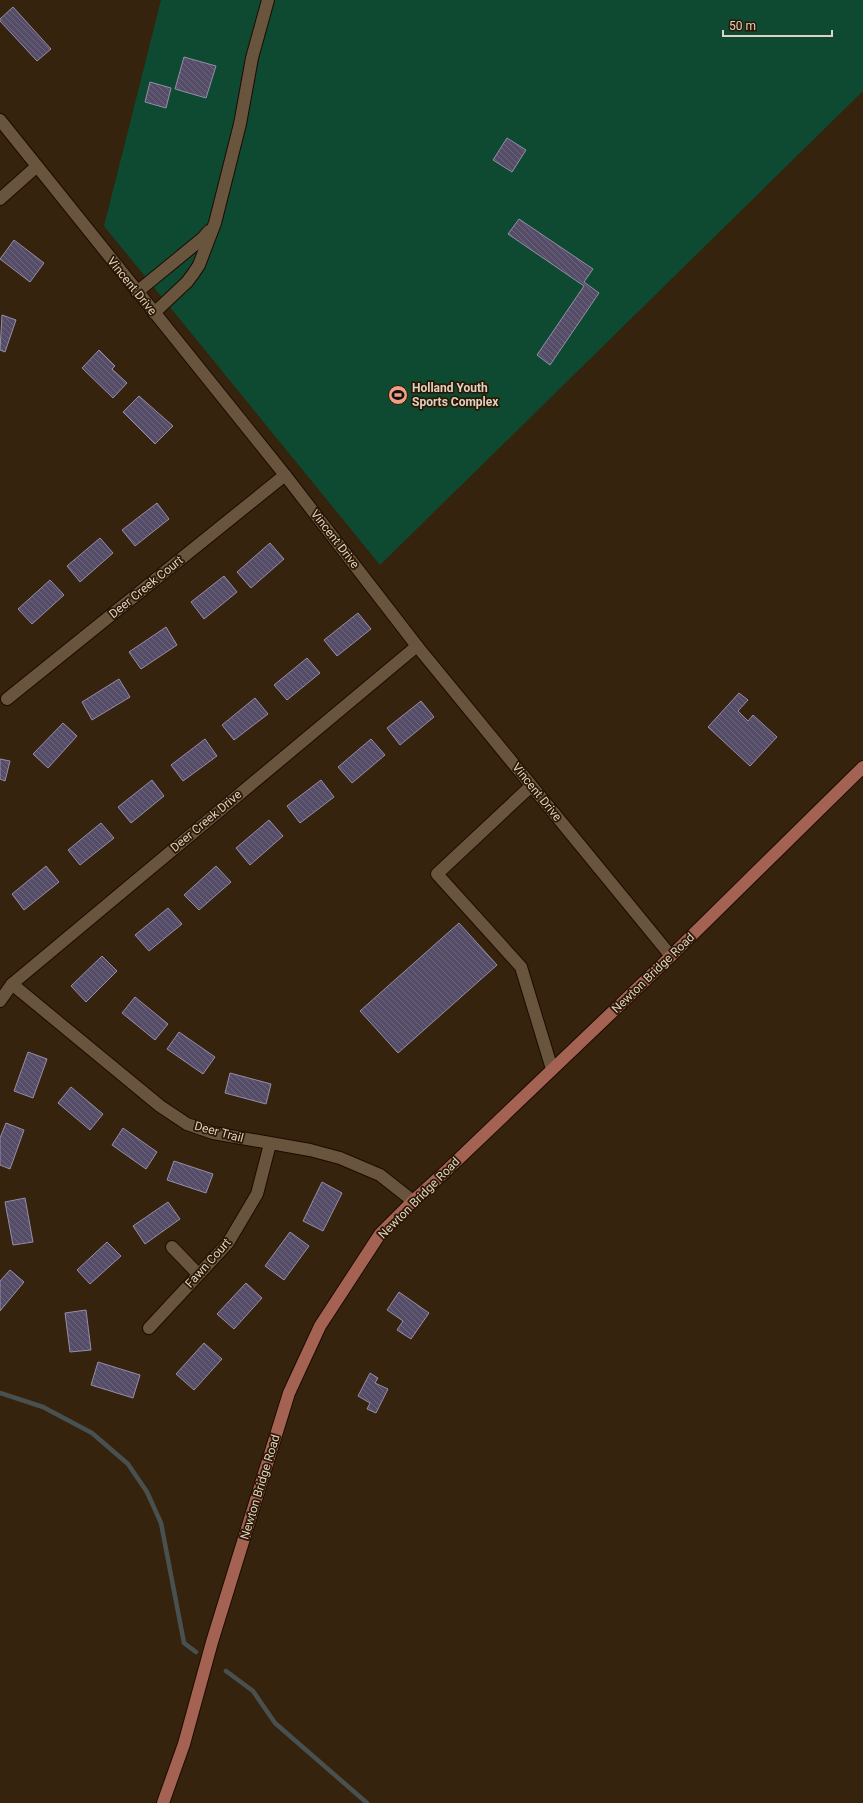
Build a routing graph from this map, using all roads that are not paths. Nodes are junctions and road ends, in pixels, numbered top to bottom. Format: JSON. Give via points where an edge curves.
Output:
{"nodes":[{"id":1,"x":268,"y":0,"type":"edge"},
{"id":2,"x":0,"y":120,"type":"edge"},
{"id":3,"x":36,"y":167,"type":"junction"},
{"id":4,"x":0,"y":199,"type":"edge"},
{"id":5,"x":215,"y":223,"type":"junction"},
{"id":6,"x":137,"y":292,"type":"junction"},
{"id":7,"x":154,"y":313,"type":"junction"},
{"id":8,"x":285,"y":475,"type":"junction"},
{"id":9,"x":417,"y":646,"type":"junction"},
{"id":10,"x":7,"y":699,"type":"dead end"},
{"id":11,"x":863,"y":767,"type":"edge"},
{"id":12,"x":532,"y":786,"type":"junction"},
{"id":13,"x":671,"y":956,"type":"junction"},
{"id":14,"x":12,"y":984,"type":"junction"},
{"id":15,"x":0,"y":1001,"type":"edge"},
{"id":16,"x":552,"y":1069,"type":"junction"},
{"id":17,"x":270,"y":1144,"type":"junction"},
{"id":18,"x":413,"y":1201,"type":"junction"},
{"id":19,"x":172,"y":1247,"type":"dead end"},
{"id":20,"x":198,"y":1274,"type":"junction"},
{"id":21,"x":149,"y":1328,"type":"dead end"},
{"id":22,"x":163,"y":1803,"type":"edge"}],
"edges":[{"from":1,"to":5,"type":"street","via":[[252,58],[240,124]]},
{"from":2,"to":3,"type":"street","name":"Vincent Drive"},
{"from":3,"to":4,"type":"street"},
{"from":3,"to":6,"type":"street","name":"Vincent Drive"},
{"from":5,"to":6,"type":"street","via":[[203,238]]},
{"from":5,"to":7,"type":"street","via":[[193,274]]},
{"from":6,"to":7,"type":"street","name":"Vincent Drive"},
{"from":7,"to":8,"type":"street","name":"Vincent Drive"},
{"from":8,"to":9,"type":"street","name":"Vincent Drive"},
{"from":8,"to":10,"type":"street","name":"Deer Creek Court"},
{"from":9,"to":12,"type":"street","name":"Vincent Drive"},
{"from":9,"to":14,"type":"street","name":"Deer Creek Drive"},
{"from":11,"to":13,"type":"main road","name":"Newton Bridge Road"},
{"from":12,"to":13,"type":"street","name":"Vincent Drive"},
{"from":12,"to":16,"type":"street","via":[[437,874],[521,967]]},
{"from":13,"to":16,"type":"main road","name":"Newton Bridge Road"},
{"from":14,"to":15,"type":"street","name":"Deer Creek Drive"},
{"from":14,"to":17,"type":"street","name":"Deer Trail","via":[[160,1106],[188,1124],[213,1133]]},
{"from":16,"to":18,"type":"main road","name":"Newton Bridge Road"},
{"from":17,"to":18,"type":"street","name":"Deer Trail","via":[[340,1158],[380,1175]]},
{"from":17,"to":20,"type":"street","name":"Fawn Court","via":[[257,1194],[228,1242]]},
{"from":18,"to":22,"type":"main road","name":"Newton Bridge Road","via":[[380,1234],[349,1279],[320,1326],[289,1393],[212,1642],[184,1744]]},
{"from":19,"to":20,"type":"street"},
{"from":20,"to":21,"type":"street","name":"Fawn Court"}]}
